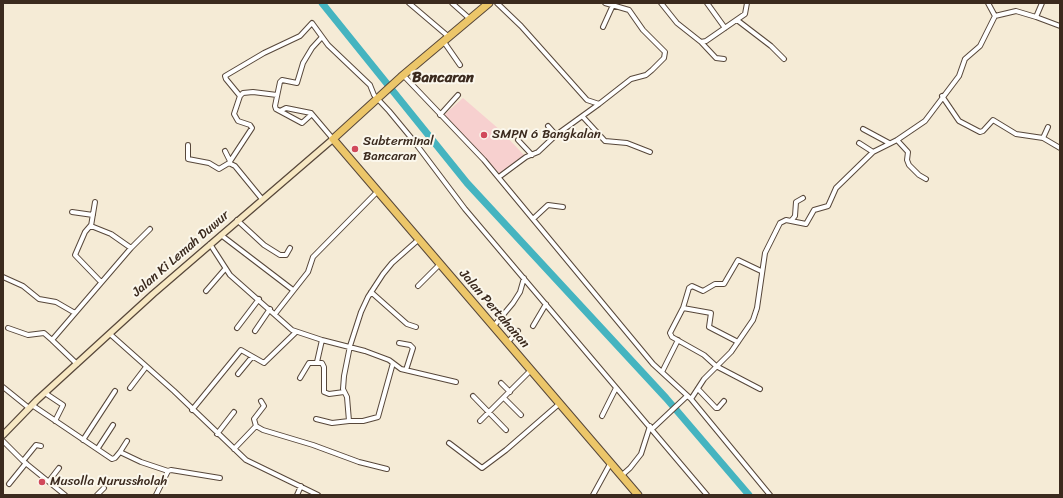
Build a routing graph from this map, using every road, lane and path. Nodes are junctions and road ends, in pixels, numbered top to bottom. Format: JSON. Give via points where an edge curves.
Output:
{"nodes":[{"id":1,"x":409,"y":3,"type":"edge"},
{"id":2,"x":452,"y":3,"type":"edge"},
{"id":3,"x":489,"y":3,"type":"edge"},
{"id":4,"x":496,"y":3,"type":"edge"},
{"id":5,"x":604,"y":3,"type":"edge"},
{"id":6,"x":626,"y":3,"type":"edge"},
{"id":7,"x":662,"y":3,"type":"edge"},
{"id":8,"x":708,"y":3,"type":"edge"},
{"id":9,"x":748,"y":3,"type":"edge"},
{"id":10,"x":988,"y":3,"type":"edge"},
{"id":11,"x":1042,"y":3,"type":"edge"},
{"id":12,"x":613,"y":5,"type":"junction"},
{"id":13,"x":629,"y":10,"type":"junction"},
{"id":14,"x":995,"y":16,"type":"junction"},
{"id":15,"x":1036,"y":17,"type":"junction"},
{"id":16,"x":470,"y":19,"type":"junction"},
{"id":17,"x":737,"y":20,"type":"junction"},
{"id":18,"x":1060,"y":26,"type":"edge"},
{"id":19,"x":603,"y":27,"type":"dead end"},
{"id":20,"x":725,"y":28,"type":"junction"},
{"id":21,"x":322,"y":37,"type":"junction"},
{"id":22,"x":447,"y":39,"type":"junction"},
{"id":23,"x":702,"y":42,"type":"junction"},
{"id":24,"x":724,"y":59,"type":"dead end"},
{"id":25,"x":784,"y":59,"type":"dead end"},
{"id":26,"x":460,"y":65,"type":"dead end"},
{"id":27,"x":402,"y":76,"type":"junction"},
{"id":28,"x":277,"y":95,"type":"junction"},
{"id":29,"x":458,"y":95,"type":"dead end"},
{"id":30,"x":240,"y":96,"type":"junction"},
{"id":31,"x":942,"y":96,"type":"junction"},
{"id":32,"x":378,"y":98,"type":"junction"},
{"id":33,"x":599,"y":104,"type":"junction"},
{"id":34,"x":280,"y":111,"type":"junction"},
{"id":35,"x":312,"y":114,"type":"junction"},
{"id":36,"x":440,"y":115,"type":"junction"},
{"id":37,"x":583,"y":117,"type":"junction"},
{"id":38,"x":548,"y":126,"type":"dead end"},
{"id":39,"x":1048,"y":127,"type":"dead end"},
{"id":40,"x":863,"y":129,"type":"dead end"},
{"id":41,"x":556,"y":135,"type":"junction"},
{"id":42,"x":1043,"y":138,"type":"junction"},
{"id":43,"x":333,"y":139,"type":"junction"},
{"id":44,"x":518,"y":140,"type":"dead end"},
{"id":45,"x":897,"y":140,"type":"junction"},
{"id":46,"x":859,"y":143,"type":"dead end"},
{"id":47,"x":889,"y":143,"type":"junction"},
{"id":48,"x":188,"y":145,"type":"dead end"},
{"id":49,"x":1060,"y":148,"type":"edge"},
{"id":50,"x":225,"y":151,"type":"dead end"},
{"id":51,"x":650,"y":152,"type":"dead end"},
{"id":52,"x":873,"y":152,"type":"junction"},
{"id":53,"x":532,"y":155,"type":"junction"},
{"id":54,"x":230,"y":162,"type":"junction"},
{"id":55,"x":498,"y":177,"type":"junction"},
{"id":56,"x":926,"y":179,"type":"dead end"},
{"id":57,"x":378,"y":191,"type":"junction"},
{"id":58,"x":803,"y":198,"type":"dead end"},
{"id":59,"x":262,"y":199,"type":"junction"},
{"id":60,"x":95,"y":202,"type":"dead end"},
{"id":61,"x":563,"y":207,"type":"dead end"},
{"id":62,"x":72,"y":212,"type":"dead end"},
{"id":63,"x":92,"y":215,"type":"junction"},
{"id":64,"x":533,"y":219,"type":"junction"},
{"id":65,"x":237,"y":220,"type":"junction"},
{"id":66,"x":790,"y":220,"type":"junction"},
{"id":67,"x":90,"y":225,"type":"junction"},
{"id":68,"x":150,"y":229,"type":"dead end"},
{"id":69,"x":221,"y":234,"type":"junction"},
{"id":70,"x":418,"y":240,"type":"junction"},
{"id":71,"x":210,"y":244,"type":"junction"},
{"id":72,"x":131,"y":248,"type":"junction"},
{"id":73,"x":290,"y":248,"type":"dead end"},
{"id":74,"x":439,"y":265,"type":"junction"},
{"id":75,"x":225,"y":268,"type":"junction"},
{"id":76,"x":761,"y":271,"type":"junction"},
{"id":77,"x":3,"y":277,"type":"edge"},
{"id":78,"x":524,"y":278,"type":"junction"},
{"id":79,"x":101,"y":282,"type":"junction"},
{"id":80,"x":418,"y":286,"type":"dead end"},
{"id":81,"x":293,"y":290,"type":"junction"},
{"id":82,"x":206,"y":291,"type":"dead end"},
{"id":83,"x":371,"y":292,"type":"junction"},
{"id":84,"x":259,"y":299,"type":"junction"},
{"id":85,"x":546,"y":304,"type":"junction"},
{"id":86,"x":683,"y":308,"type":"junction"},
{"id":87,"x":270,"y":309,"type":"junction"},
{"id":88,"x":75,"y":313,"type":"junction"},
{"id":89,"x":275,"y":314,"type":"junction"},
{"id":90,"x":533,"y":326,"type":"dead end"},
{"id":91,"x":416,"y":327,"type":"dead end"},
{"id":92,"x":8,"y":328,"type":"dead end"},
{"id":93,"x":237,"y":328,"type":"dead end"},
{"id":94,"x":493,"y":328,"type":"junction"},
{"id":95,"x":255,"y":331,"type":"dead end"},
{"id":96,"x":518,"y":331,"type":"dead end"},
{"id":97,"x":296,"y":332,"type":"junction"},
{"id":98,"x":110,"y":334,"type":"junction"},
{"id":99,"x":52,"y":340,"type":"junction"},
{"id":100,"x":322,"y":340,"type":"junction"},
{"id":101,"x":678,"y":340,"type":"junction"},
{"id":102,"x":738,"y":342,"type":"junction"},
{"id":103,"x":399,"y":343,"type":"dead end"},
{"id":104,"x":507,"y":343,"type":"junction"},
{"id":105,"x":350,"y":346,"type":"junction"},
{"id":106,"x":252,"y":357,"type":"junction"},
{"id":107,"x":317,"y":362,"type":"junction"},
{"id":108,"x":393,"y":363,"type":"junction"},
{"id":109,"x":77,"y":364,"type":"junction"},
{"id":110,"x":716,"y":366,"type":"junction"},
{"id":111,"x":146,"y":367,"type":"junction"},
{"id":112,"x":406,"y":370,"type":"junction"},
{"id":113,"x":530,"y":370,"type":"junction"},
{"id":114,"x":662,"y":372,"type":"junction"},
{"id":115,"x":238,"y":374,"type":"dead end"},
{"id":116,"x":300,"y":378,"type":"dead end"},
{"id":117,"x":456,"y":382,"type":"dead end"},
{"id":118,"x":501,"y":383,"type":"dead end"},
{"id":119,"x":3,"y":387,"type":"edge"},
{"id":120,"x":130,"y":388,"type":"dead end"},
{"id":121,"x":616,"y":388,"type":"junction"},
{"id":122,"x":698,"y":389,"type":"junction"},
{"id":123,"x":760,"y":390,"type":"dead end"},
{"id":124,"x":115,"y":391,"type":"dead end"},
{"id":125,"x":344,"y":392,"type":"junction"},
{"id":126,"x":510,"y":392,"type":"junction"},
{"id":127,"x":45,"y":393,"type":"junction"},
{"id":128,"x":473,"y":396,"type":"dead end"},
{"id":129,"x":504,"y":398,"type":"junction"},
{"id":130,"x":689,"y":398,"type":"junction"},
{"id":131,"x":261,"y":401,"type":"dead end"},
{"id":132,"x":724,"y":401,"type":"dead end"},
{"id":133,"x":559,"y":404,"type":"junction"},
{"id":134,"x":30,"y":406,"type":"junction"},
{"id":135,"x":192,"y":410,"type":"junction"},
{"id":136,"x":234,"y":412,"type":"dead end"},
{"id":137,"x":490,"y":413,"type":"junction"},
{"id":138,"x":521,"y":415,"type":"dead end"},
{"id":139,"x":602,"y":416,"type":"dead end"},
{"id":140,"x":316,"y":419,"type":"dead end"},
{"id":141,"x":55,"y":421,"type":"junction"},
{"id":142,"x":349,"y":421,"type":"junction"},
{"id":143,"x":480,"y":421,"type":"dead end"},
{"id":144,"x":113,"y":425,"type":"dead end"},
{"id":145,"x":256,"y":426,"type":"junction"},
{"id":146,"x":651,"y":428,"type":"junction"},
{"id":147,"x":506,"y":430,"type":"dead end"},
{"id":148,"x":217,"y":434,"type":"junction"},
{"id":149,"x":3,"y":435,"type":"edge"},
{"id":150,"x":83,"y":440,"type":"junction"},
{"id":151,"x":3,"y":441,"type":"edge"},
{"id":152,"x":127,"y":441,"type":"dead end"},
{"id":153,"x":449,"y":443,"type":"dead end"},
{"id":154,"x":41,"y":446,"type":"dead end"},
{"id":155,"x":98,"y":448,"type":"junction"},
{"id":156,"x":234,"y":449,"type":"junction"},
{"id":157,"x":120,"y":452,"type":"junction"},
{"id":158,"x":25,"y":462,"type":"junction"},
{"id":159,"x":610,"y":464,"type":"junction"},
{"id":160,"x":59,"y":468,"type":"dead end"},
{"id":161,"x":387,"y":469,"type":"dead end"},
{"id":162,"x":168,"y":471,"type":"junction"},
{"id":163,"x":621,"y":476,"type":"junction"},
{"id":164,"x":220,"y":478,"type":"dead end"},
{"id":165,"x":49,"y":481,"type":"junction"},
{"id":166,"x":9,"y":484,"type":"dead end"},
{"id":167,"x":301,"y":486,"type":"junction"},
{"id":168,"x":104,"y":488,"type":"dead end"},
{"id":169,"x":65,"y":495,"type":"edge"},
{"id":170,"x":97,"y":495,"type":"edge"},
{"id":171,"x":156,"y":495,"type":"edge"},
{"id":172,"x":297,"y":495,"type":"edge"},
{"id":173,"x":318,"y":495,"type":"edge"},
{"id":174,"x":593,"y":495,"type":"edge"},
{"id":175,"x":638,"y":495,"type":"edge"},
{"id":176,"x":707,"y":495,"type":"edge"},
{"id":177,"x":770,"y":495,"type":"edge"}],
"edges":[{"from":1,"to":22,"type":"street"},
{"from":2,"to":16,"type":"street"},
{"from":3,"to":16,"type":"highway","name":"Jalan Ki Lemah Duwur"},
{"from":4,"to":33,"type":"street","via":[[521,26],[587,100]]},
{"from":5,"to":12,"type":"street"},
{"from":6,"to":13,"type":"street"},
{"from":7,"to":23,"type":"street","via":[[677,23]]},
{"from":8,"to":20,"type":"street"},
{"from":9,"to":17,"type":"street","via":[[746,13]]},
{"from":10,"to":14,"type":"street"},
{"from":11,"to":15,"type":"street"},
{"from":12,"to":13,"type":"street"},
{"from":12,"to":19,"type":"street"},
{"from":13,"to":33,"type":"street","via":[[643,30],[664,50],[665,56],[646,75],[631,79]]},
{"from":14,"to":15,"type":"street","via":[[1016,11]]},
{"from":14,"to":31,"type":"street","via":[[978,48],[965,59],[959,76]]},
{"from":15,"to":18,"type":"street"},
{"from":16,"to":22,"type":"highway","name":"Jalan Ki Lemah Duwur"},
{"from":17,"to":20,"type":"street"},
{"from":17,"to":25,"type":"street"},
{"from":20,"to":23,"type":"street"},
{"from":21,"to":28,"type":"street","via":[[303,62],[297,83],[281,80]]},
{"from":21,"to":30,"type":"street","via":[[312,23],[300,36],[264,53],[226,76]]},
{"from":21,"to":32,"type":"street","via":[[370,85]]},
{"from":22,"to":26,"type":"street"},
{"from":22,"to":27,"type":"highway","name":"Jalan Ki Lemah Duwur"},
{"from":23,"to":24,"type":"street","via":[[716,58]]},
{"from":27,"to":32,"type":"highway","name":"Jalan Ki Lemah Duwur"},
{"from":27,"to":36,"type":"street"},
{"from":28,"to":30,"type":"street","via":[[253,92]]},
{"from":28,"to":34,"type":"street","via":[[275,106]]},
{"from":29,"to":36,"type":"street"},
{"from":30,"to":54,"type":"street","via":[[234,114],[238,121],[252,128]]},
{"from":31,"to":42,"type":"street","via":[[959,121],[980,132],[993,120],[1016,134]]},
{"from":31,"to":45,"type":"street","via":[[925,121]]},
{"from":32,"to":43,"type":"highway","name":"Jalan Ki Lemah Duwur"},
{"from":32,"to":78,"type":"street","via":[[465,209]]},
{"from":33,"to":37,"type":"street"},
{"from":34,"to":35,"type":"street","via":[[286,108]]},
{"from":34,"to":35,"type":"street","via":[[302,123]]},
{"from":35,"to":43,"type":"street"},
{"from":36,"to":55,"type":"street"},
{"from":37,"to":41,"type":"street"},
{"from":37,"to":51,"type":"street","via":[[605,141],[627,143]]},
{"from":38,"to":41,"type":"street"},
{"from":39,"to":42,"type":"street"},
{"from":40,"to":47,"type":"street"},
{"from":41,"to":53,"type":"street"},
{"from":42,"to":49,"type":"street"},
{"from":43,"to":57,"type":"highway","name":"Jalan Pertahanan"},
{"from":43,"to":59,"type":"main road","name":"Jalan Ki Lemah Duwur"},
{"from":44,"to":53,"type":"street"},
{"from":45,"to":47,"type":"street"},
{"from":45,"to":56,"type":"street","via":[[908,152],[908,165]]},
{"from":46,"to":52,"type":"street"},
{"from":47,"to":52,"type":"street"},
{"from":48,"to":54,"type":"street","via":[[188,159],[209,163],[219,169]]},
{"from":50,"to":54,"type":"street"},
{"from":52,"to":66,"type":"street","via":[[836,188],[828,206],[813,212],[806,224]]},
{"from":53,"to":55,"type":"street"},
{"from":54,"to":59,"type":"street"},
{"from":55,"to":64,"type":"street"},
{"from":57,"to":70,"type":"highway","name":"Jalan Pertahanan"},
{"from":57,"to":81,"type":"street","via":[[313,257],[308,272]]},
{"from":58,"to":66,"type":"street","via":[[796,202],[795,216]]},
{"from":59,"to":65,"type":"main road","name":"Jalan Ki Lemah Duwur"},
{"from":60,"to":63,"type":"street"},
{"from":61,"to":64,"type":"street","via":[[548,205]]},
{"from":62,"to":63,"type":"street"},
{"from":63,"to":67,"type":"street"},
{"from":64,"to":114,"type":"street"},
{"from":65,"to":69,"type":"main road","name":"Jalan Ki Lemah Duwur"},
{"from":65,"to":73,"type":"street","via":[[264,245],[280,255],[286,256]]},
{"from":66,"to":76,"type":"street","via":[[783,220],[778,226],[767,246]]},
{"from":67,"to":72,"type":"street","via":[[111,234]]},
{"from":67,"to":79,"type":"street","via":[[75,255]]},
{"from":68,"to":72,"type":"street"},
{"from":69,"to":71,"type":"main road","name":"Jalan Ki Lemah Duwur"},
{"from":69,"to":81,"type":"street"},
{"from":70,"to":74,"type":"highway","name":"Jalan Pertahanan"},
{"from":70,"to":83,"type":"street","via":[[392,263]]},
{"from":71,"to":75,"type":"street"},
{"from":71,"to":98,"type":"main road","name":"Jalan Ki Lemah Duwur"},
{"from":72,"to":79,"type":"street"},
{"from":74,"to":80,"type":"street"},
{"from":74,"to":94,"type":"highway","name":"Jalan Pertahanan"},
{"from":75,"to":82,"type":"street"},
{"from":75,"to":84,"type":"street"},
{"from":76,"to":86,"type":"street","via":[[741,260],[736,260],[724,284],[715,284],[703,291],[692,286],[689,288]]},
{"from":76,"to":102,"type":"street","via":[[757,308],[753,320]]},
{"from":77,"to":88,"type":"street","via":[[24,286],[39,299],[56,302]]},
{"from":78,"to":85,"type":"street"},
{"from":78,"to":94,"type":"street","via":[[514,303]]},
{"from":79,"to":88,"type":"street"},
{"from":81,"to":89,"type":"street"},
{"from":83,"to":91,"type":"street","via":[[406,324]]},
{"from":83,"to":105,"type":"street","via":[[361,312]]},
{"from":84,"to":87,"type":"street"},
{"from":84,"to":93,"type":"street"},
{"from":85,"to":90,"type":"street"},
{"from":85,"to":121,"type":"street"},
{"from":86,"to":101,"type":"street","via":[[670,333]]},
{"from":86,"to":102,"type":"street","via":[[711,313],[709,327]]},
{"from":87,"to":89,"type":"street"},
{"from":87,"to":95,"type":"street"},
{"from":88,"to":99,"type":"street"},
{"from":89,"to":97,"type":"street"},
{"from":92,"to":99,"type":"street","via":[[28,335],[44,333]]},
{"from":94,"to":104,"type":"highway","name":"Jalan Pertahanan"},
{"from":96,"to":104,"type":"street"},
{"from":97,"to":100,"type":"street"},
{"from":97,"to":106,"type":"street","via":[[264,363]]},
{"from":98,"to":109,"type":"main road","name":"Jalan Ki Lemah Duwur"},
{"from":98,"to":111,"type":"street"},
{"from":99,"to":109,"type":"street"},
{"from":100,"to":105,"type":"street"},
{"from":100,"to":107,"type":"street"},
{"from":101,"to":110,"type":"street","via":[[704,355]]},
{"from":101,"to":114,"type":"street"},
{"from":102,"to":110,"type":"street"},
{"from":103,"to":112,"type":"street","via":[[413,348]]},
{"from":104,"to":113,"type":"highway","name":"Jalan Pertahanan"},
{"from":105,"to":108,"type":"street"},
{"from":105,"to":125,"type":"street","via":[[344,371]]},
{"from":106,"to":115,"type":"street"},
{"from":106,"to":135,"type":"street","via":[[241,350]]},
{"from":107,"to":116,"type":"street","via":[[309,363]]},
{"from":107,"to":125,"type":"street","via":[[322,363],[324,367],[324,392]]},
{"from":108,"to":112,"type":"street"},
{"from":108,"to":142,"type":"street","via":[[378,417]]},
{"from":109,"to":127,"type":"main road","name":"Jalan Ki Lemah Duwur"},
{"from":110,"to":122,"type":"street"},
{"from":110,"to":123,"type":"street"},
{"from":111,"to":120,"type":"street"},
{"from":111,"to":135,"type":"street"},
{"from":112,"to":117,"type":"street"},
{"from":113,"to":126,"type":"street"},
{"from":113,"to":133,"type":"highway","name":"Jalan Pertahanan"},
{"from":114,"to":130,"type":"street"},
{"from":118,"to":126,"type":"street"},
{"from":119,"to":134,"type":"street"},
{"from":121,"to":139,"type":"street"},
{"from":121,"to":146,"type":"street"},
{"from":122,"to":130,"type":"street"},
{"from":122,"to":132,"type":"street","via":[[716,408]]},
{"from":124,"to":150,"type":"street"},
{"from":125,"to":142,"type":"street","via":[[347,397]]},
{"from":126,"to":129,"type":"street"},
{"from":127,"to":134,"type":"main road","name":"Jalan Ki Lemah Duwur"},
{"from":127,"to":141,"type":"street","via":[[63,405]]},
{"from":128,"to":137,"type":"street"},
{"from":129,"to":137,"type":"street"},
{"from":129,"to":138,"type":"street"},
{"from":130,"to":146,"type":"street"},
{"from":130,"to":177,"type":"street"},
{"from":131,"to":145,"type":"street","via":[[264,406],[254,418]]},
{"from":133,"to":153,"type":"street","via":[[482,468]]},
{"from":133,"to":159,"type":"highway","name":"Jalan Pertahanan"},
{"from":134,"to":141,"type":"street"},
{"from":134,"to":149,"type":"main road","name":"Jalan Ki Lemah Duwur"},
{"from":135,"to":148,"type":"street"},
{"from":136,"to":148,"type":"street"},
{"from":137,"to":143,"type":"street"},
{"from":137,"to":147,"type":"street"},
{"from":140,"to":142,"type":"street","via":[[332,423]]},
{"from":141,"to":150,"type":"street"},
{"from":144,"to":155,"type":"street"},
{"from":145,"to":156,"type":"street"},
{"from":145,"to":161,"type":"street","via":[[270,434]]},
{"from":146,"to":163,"type":"street","via":[[641,454]]},
{"from":146,"to":176,"type":"street"},
{"from":148,"to":156,"type":"street"},
{"from":150,"to":155,"type":"street"},
{"from":151,"to":158,"type":"street"},
{"from":152,"to":157,"type":"street"},
{"from":154,"to":158,"type":"street","via":[[36,445]]},
{"from":155,"to":157,"type":"street","via":[[112,459]]},
{"from":156,"to":167,"type":"street","via":[[246,460],[270,474]]},
{"from":157,"to":162,"type":"street"},
{"from":158,"to":165,"type":"street"},
{"from":158,"to":166,"type":"street"},
{"from":159,"to":163,"type":"highway","name":"Jalan Pertahanan"},
{"from":159,"to":174,"type":"street"},
{"from":160,"to":165,"type":"street"},
{"from":162,"to":164,"type":"street"},
{"from":162,"to":171,"type":"street"},
{"from":163,"to":175,"type":"highway","name":"Jalan Pertahanan"},
{"from":165,"to":169,"type":"street"},
{"from":167,"to":172,"type":"street"},
{"from":167,"to":173,"type":"street"},
{"from":168,"to":170,"type":"street"}]}
